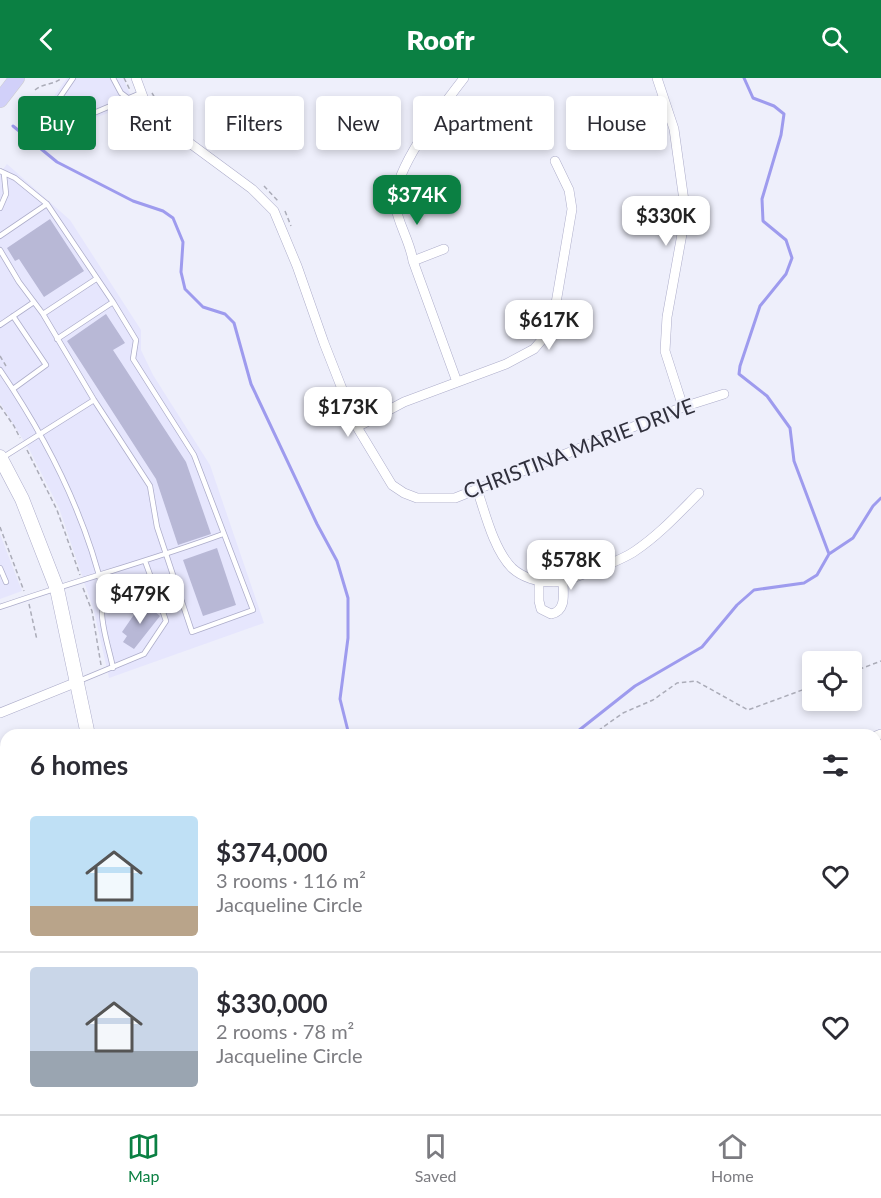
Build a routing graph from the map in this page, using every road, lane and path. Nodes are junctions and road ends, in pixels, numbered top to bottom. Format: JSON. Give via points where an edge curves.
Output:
{"nodes":[{"id":1,"x":17,"y":78,"type":"edge"},
{"id":2,"x":62,"y":78,"type":"edge"},
{"id":3,"x":73,"y":78,"type":"edge"},
{"id":4,"x":113,"y":78,"type":"edge"},
{"id":5,"x":124,"y":78,"type":"edge"},
{"id":6,"x":136,"y":78,"type":"edge"},
{"id":7,"x":464,"y":78,"type":"edge"},
{"id":8,"x":657,"y":78,"type":"edge"},
{"id":9,"x":35,"y":90,"type":"dead end"},
{"id":10,"x":130,"y":90,"type":"dead end"},
{"id":11,"x":141,"y":93,"type":"junction"},
{"id":12,"x":125,"y":96,"type":"edge"},
{"id":13,"x":135,"y":96,"type":"edge"},
{"id":14,"x":0,"y":100,"type":"edge"},
{"id":15,"x":108,"y":107,"type":"edge"},
{"id":16,"x":555,"y":161,"type":"dead end"},
{"id":17,"x":2,"y":172,"type":"edge"},
{"id":18,"x":47,"y":204,"type":"junction"},
{"id":19,"x":0,"y":208,"type":"edge"},
{"id":20,"x":0,"y":236,"type":"edge"},
{"id":21,"x":444,"y":249,"type":"dead end"},
{"id":22,"x":0,"y":250,"type":"edge"},
{"id":23,"x":413,"y":261,"type":"junction"},
{"id":24,"x":96,"y":279,"type":"junction"},
{"id":25,"x":34,"y":302,"type":"junction"},
{"id":26,"x":113,"y":302,"type":"junction"},
{"id":27,"x":43,"y":314,"type":"junction"},
{"id":28,"x":13,"y":316,"type":"junction"},
{"id":29,"x":0,"y":325,"type":"edge"},
{"id":30,"x":57,"y":339,"type":"junction"},
{"id":31,"x":0,"y":356,"type":"edge"},
{"id":32,"x":0,"y":370,"type":"edge"},
{"id":33,"x":10,"y":372,"type":"dead end"},
{"id":34,"x":457,"y":382,"type":"junction"},
{"id":35,"x":13,"y":389,"type":"junction"},
{"id":36,"x":724,"y":394,"type":"dead end"},
{"id":37,"x":94,"y":400,"type":"junction"},
{"id":38,"x":0,"y":406,"type":"edge"},
{"id":39,"x":683,"y":407,"type":"junction"},
{"id":40,"x":357,"y":427,"type":"junction"},
{"id":41,"x":40,"y":434,"type":"junction"},
{"id":42,"x":23,"y":444,"type":"junction"},
{"id":43,"x":0,"y":458,"type":"edge"},
{"id":44,"x":7,"y":478,"type":"edge"},
{"id":45,"x":477,"y":489,"type":"junction"},
{"id":46,"x":699,"y":493,"type":"dead end"},
{"id":47,"x":0,"y":527,"type":"edge"},
{"id":48,"x":223,"y":534,"type":"junction"},
{"id":49,"x":166,"y":555,"type":"junction"},
{"id":50,"x":145,"y":561,"type":"junction"},
{"id":51,"x":0,"y":568,"type":"edge"},
{"id":52,"x":98,"y":574,"type":"junction"},
{"id":53,"x":81,"y":580,"type":"junction"},
{"id":54,"x":539,"y":580,"type":"junction"},
{"id":55,"x":563,"y":580,"type":"junction"},
{"id":56,"x":6,"y":582,"type":"dead end"},
{"id":57,"x":153,"y":583,"type":"junction"},
{"id":58,"x":57,"y":589,"type":"junction"},
{"id":59,"x":27,"y":598,"type":"junction"},
{"id":60,"x":105,"y":599,"type":"junction"},
{"id":61,"x":0,"y":607,"type":"edge"},
{"id":62,"x":37,"y":639,"type":"dead end"},
{"id":63,"x":881,"y":661,"type":"edge"},
{"id":64,"x":113,"y":668,"type":"junction"},
{"id":65,"x":862,"y":668,"type":"edge"},
{"id":66,"x":103,"y":672,"type":"junction"},
{"id":67,"x":77,"y":682,"type":"junction"},
{"id":68,"x":802,"y":690,"type":"edge"},
{"id":69,"x":0,"y":713,"type":"edge"},
{"id":70,"x":87,"y":729,"type":"edge"},
{"id":71,"x":600,"y":729,"type":"edge"}],
"edges":[{"from":1,"to":14,"type":"main road"},
{"from":2,"to":9,"type":"path"},
{"from":3,"to":15,"type":"lane","via":[[60,97],[61,104],[73,115],[82,118]]},
{"from":4,"to":12,"type":"lane"},
{"from":5,"to":10,"type":"path"},
{"from":6,"to":11,"type":"street","name":"CHRISTINA MARIE DRIVE"},
{"from":7,"to":23,"type":"street","via":[[398,178],[395,205]]},
{"from":8,"to":39,"type":"street","via":[[674,129],[685,207],[664,351]]},
{"from":11,"to":13,"type":"lane"},
{"from":11,"to":40,"type":"street","name":"CHRISTINA MARIE DRIVE","via":[[149,113],[252,189],[274,211]]},
{"from":16,"to":34,"type":"street","via":[[573,209],[547,334],[534,349],[506,364]]},
{"from":17,"to":18,"type":"lane"},
{"from":17,"to":19,"type":"lane","via":[[6,194]]},
{"from":18,"to":20,"type":"lane"},
{"from":18,"to":24,"type":"lane"},
{"from":21,"to":23,"type":"street"},
{"from":22,"to":25,"type":"lane"},
{"from":23,"to":34,"type":"street"},
{"from":24,"to":26,"type":"lane"},
{"from":24,"to":27,"type":"lane"},
{"from":25,"to":27,"type":"lane"},
{"from":25,"to":28,"type":"lane"},
{"from":26,"to":30,"type":"lane"},
{"from":26,"to":48,"type":"lane","via":[[136,340],[133,359],[194,455]]},
{"from":27,"to":30,"type":"lane"},
{"from":28,"to":29,"type":"lane"},
{"from":28,"to":35,"type":"lane","via":[[46,365]]},
{"from":30,"to":37,"type":"lane"},
{"from":31,"to":33,"type":"path"},
{"from":32,"to":35,"type":"lane"},
{"from":34,"to":40,"type":"street","via":[[404,402]]},
{"from":35,"to":41,"type":"lane"},
{"from":36,"to":39,"type":"street","name":"CHRISTINA MARIE DRIVE"},
{"from":37,"to":41,"type":"lane"},
{"from":37,"to":49,"type":"lane","via":[[150,486]]},
{"from":38,"to":42,"type":"path"},
{"from":39,"to":45,"type":"street","name":"CHRISTINA MARIE DRIVE"},
{"from":40,"to":45,"type":"street","name":"CHRISTINA MARIE DRIVE","via":[[392,485],[404,493],[417,498],[455,498]]},
{"from":41,"to":42,"type":"lane"},
{"from":41,"to":52,"type":"lane","via":[[73,498]]},
{"from":42,"to":43,"type":"lane"},
{"from":42,"to":53,"type":"path","via":[[57,510]]},
{"from":43,"to":44,"type":"main road"},
{"from":44,"to":58,"type":"main road","via":[[22,499]]},
{"from":45,"to":54,"type":"street","via":[[501,554],[513,569]]},
{"from":46,"to":55,"type":"street","via":[[633,553]]},
{"from":47,"to":59,"type":"path"},
{"from":48,"to":49,"type":"lane"},
{"from":48,"to":49,"type":"lane","via":[[253,610],[192,632]]},
{"from":49,"to":50,"type":"lane"},
{"from":50,"to":52,"type":"lane"},
{"from":50,"to":57,"type":"lane"},
{"from":51,"to":56,"type":"lane"},
{"from":52,"to":53,"type":"lane"},
{"from":52,"to":60,"type":"lane"},
{"from":53,"to":58,"type":"lane"},
{"from":53,"to":66,"type":"path","via":[[92,611]]},
{"from":54,"to":55,"type":"street"},
{"from":54,"to":55,"type":"street","via":[[541,609],[551,614],[562,606]]},
{"from":57,"to":60,"type":"lane"},
{"from":57,"to":64,"type":"lane","via":[[166,621],[144,654]]},
{"from":58,"to":59,"type":"lane"},
{"from":58,"to":67,"type":"main road"},
{"from":59,"to":61,"type":"lane"},
{"from":59,"to":62,"type":"path"},
{"from":60,"to":64,"type":"lane","via":[[102,613]]},
{"from":63,"to":65,"type":"path"},
{"from":64,"to":66,"type":"lane"},
{"from":66,"to":67,"type":"lane"},
{"from":67,"to":69,"type":"street"},
{"from":67,"to":70,"type":"main road"},
{"from":68,"to":71,"type":"path","via":[[747,710],[696,681],[676,683]]}]}
